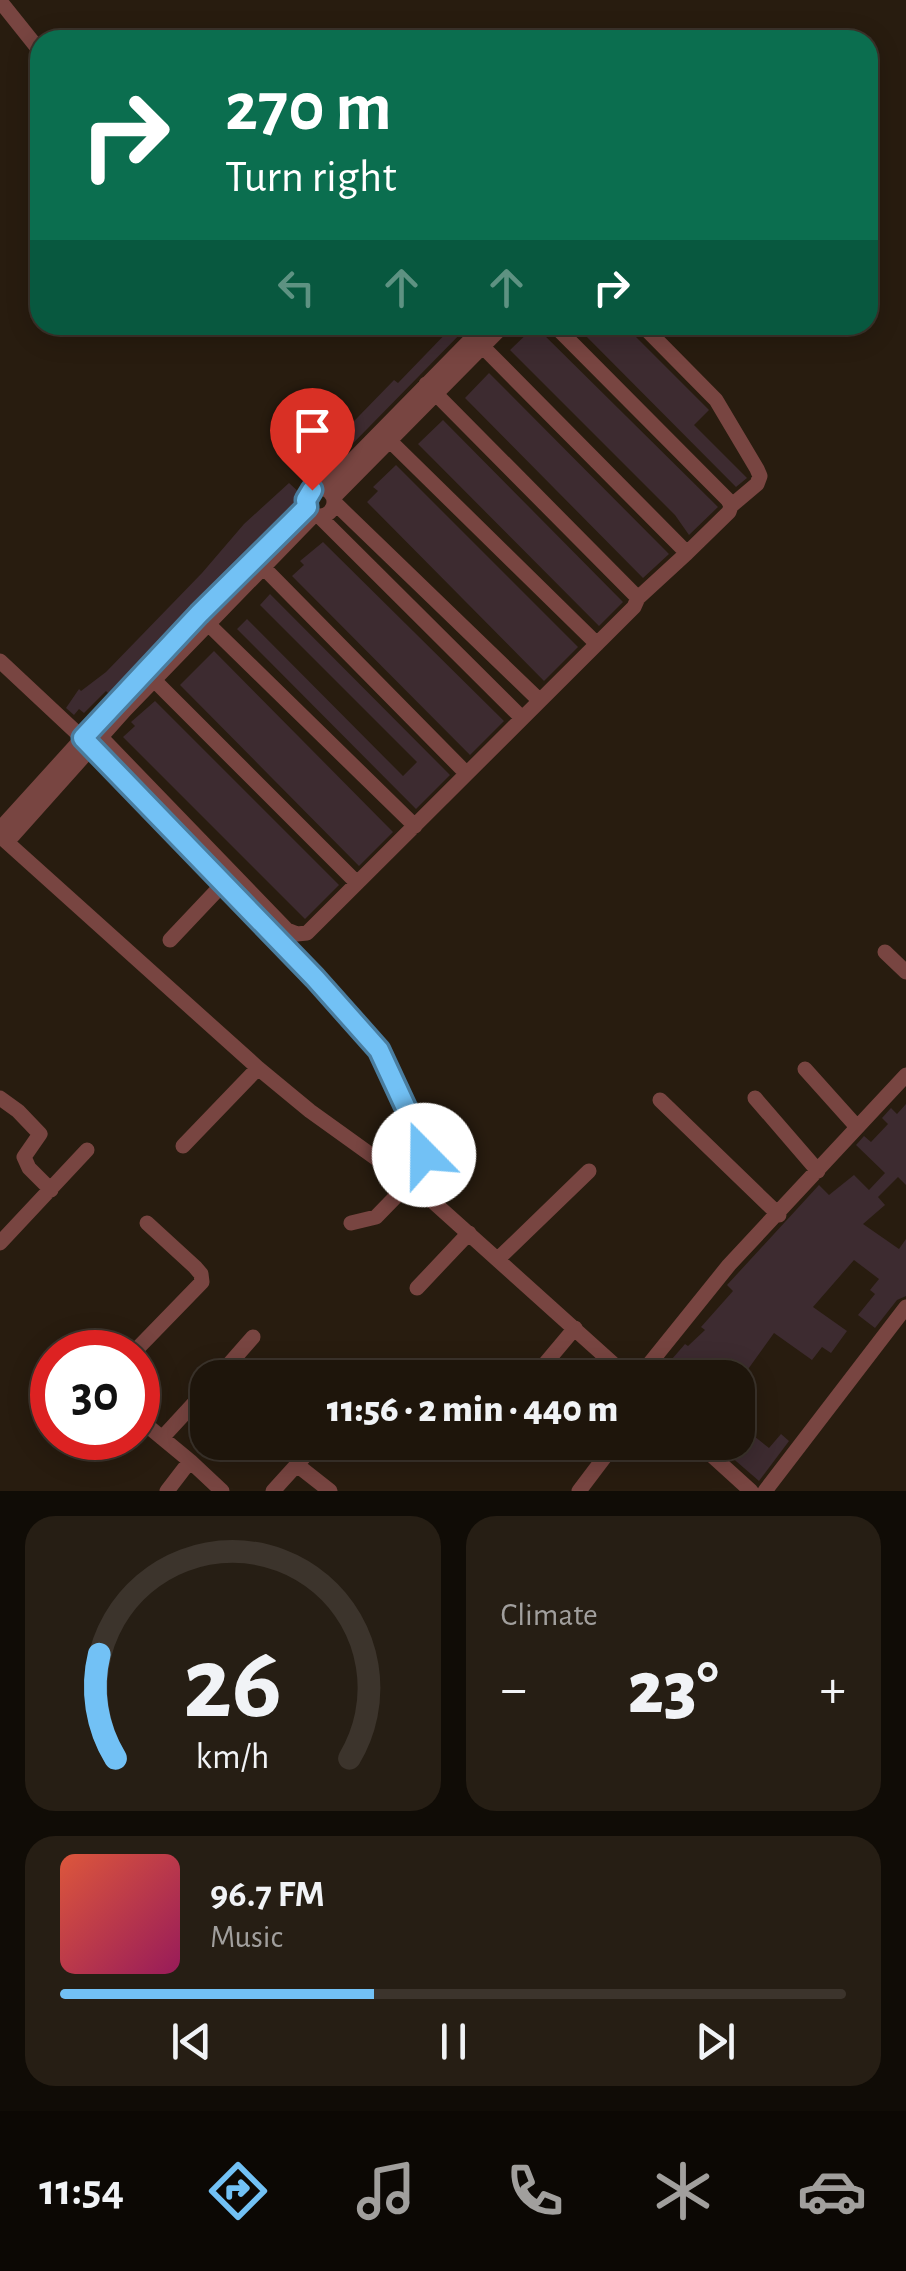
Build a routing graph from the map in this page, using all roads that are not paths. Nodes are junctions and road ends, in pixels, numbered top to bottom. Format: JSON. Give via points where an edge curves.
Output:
{"nodes":[{"id":1,"x":0,"y":1,"type":"edge"},
{"id":2,"x":30,"y":38,"type":"edge"},
{"id":3,"x":477,"y":335,"type":"edge"},
{"id":4,"x":494,"y":335,"type":"edge"},
{"id":5,"x":564,"y":335,"type":"edge"},
{"id":6,"x":652,"y":335,"type":"edge"},
{"id":7,"x":483,"y":347,"type":"junction"},
{"id":8,"x":431,"y":390,"type":"junction"},
{"id":9,"x":390,"y":441,"type":"junction"},
{"id":10,"x":332,"y":496,"type":"junction"},
{"id":11,"x":731,"y":506,"type":"junction"},
{"id":12,"x":314,"y":513,"type":"junction"},
{"id":13,"x":688,"y":553,"type":"junction"},
{"id":14,"x":264,"y":568,"type":"junction"},
{"id":15,"x":434,"y":598,"type":"junction"},
{"id":16,"x":638,"y":598,"type":"junction"},
{"id":17,"x":419,"y":616,"type":"junction"},
{"id":18,"x":204,"y":619,"type":"junction"},
{"id":19,"x":597,"y":644,"type":"junction"},
{"id":20,"x":0,"y":661,"type":"edge"},
{"id":21,"x":155,"y":681,"type":"junction"},
{"id":22,"x":539,"y":700,"type":"junction"},
{"id":23,"x":521,"y":717,"type":"junction"},
{"id":24,"x":92,"y":738,"type":"junction"},
{"id":25,"x":466,"y":773,"type":"junction"},
{"id":26,"x":415,"y":826,"type":"junction"},
{"id":27,"x":2,"y":836,"type":"edge"},
{"id":28,"x":357,"y":884,"type":"junction"},
{"id":29,"x":222,"y":885,"type":"junction"},
{"id":30,"x":170,"y":940,"type":"dead end"},
{"id":31,"x":885,"y":952,"type":"dead end"},
{"id":32,"x":906,"y":972,"type":"edge"},
{"id":33,"x":258,"y":1068,"type":"junction"},
{"id":34,"x":805,"y":1069,"type":"dead end"},
{"id":35,"x":906,"y":1075,"type":"edge"},
{"id":36,"x":0,"y":1098,"type":"edge"},
{"id":37,"x":755,"y":1098,"type":"dead end"},
{"id":38,"x":660,"y":1100,"type":"dead end"},
{"id":39,"x":857,"y":1127,"type":"junction"},
{"id":40,"x":183,"y":1146,"type":"dead end"},
{"id":41,"x":88,"y":1150,"type":"dead end"},
{"id":42,"x":451,"y":1150,"type":"dead end"},
{"id":43,"x":589,"y":1171,"type":"dead end"},
{"id":44,"x":818,"y":1171,"type":"junction"},
{"id":45,"x":412,"y":1183,"type":"junction"},
{"id":46,"x":51,"y":1190,"type":"junction"},
{"id":47,"x":779,"y":1214,"type":"junction"},
{"id":48,"x":147,"y":1223,"type":"dead end"},
{"id":49,"x":351,"y":1223,"type":"dead end"},
{"id":50,"x":469,"y":1233,"type":"junction"},
{"id":51,"x":0,"y":1243,"type":"edge"},
{"id":52,"x":498,"y":1259,"type":"junction"},
{"id":53,"x":417,"y":1288,"type":"dead end"},
{"id":54,"x":906,"y":1307,"type":"edge"},
{"id":55,"x":575,"y":1328,"type":"junction"},
{"id":56,"x":155,"y":1330,"type":"edge"},
{"id":57,"x":253,"y":1337,"type":"dead end"},
{"id":58,"x":233,"y":1360,"type":"edge"},
{"id":59,"x":547,"y":1360,"type":"edge"},
{"id":60,"x":610,"y":1360,"type":"edge"},
{"id":61,"x":652,"y":1360,"type":"edge"},
{"id":62,"x":190,"y":1408,"type":"edge"},
{"id":63,"x":162,"y":1438,"type":"joint"},
{"id":64,"x":301,"y":1460,"type":"edge"},
{"id":65,"x":602,"y":1460,"type":"edge"},
{"id":66,"x":717,"y":1460,"type":"edge"},
{"id":67,"x":190,"y":1461,"type":"junction"},
{"id":68,"x":297,"y":1465,"type":"junction"},
{"id":69,"x":168,"y":1491,"type":"edge"},
{"id":70,"x":222,"y":1491,"type":"edge"},
{"id":71,"x":273,"y":1491,"type":"edge"},
{"id":72,"x":330,"y":1491,"type":"edge"},
{"id":73,"x":578,"y":1491,"type":"edge"},
{"id":74,"x":751,"y":1491,"type":"edge"},
{"id":75,"x":765,"y":1491,"type":"edge"}],
"edges":[{"from":1,"to":2,"type":"street"},
{"from":3,"to":8,"type":"street"},
{"from":4,"to":7,"type":"street"},
{"from":5,"to":11,"type":"street"},
{"from":6,"to":11,"type":"street","via":[[716,400],[760,476]]},
{"from":7,"to":8,"type":"street"},
{"from":7,"to":13,"type":"street"},
{"from":8,"to":9,"type":"street"},
{"from":8,"to":10,"type":"street"},
{"from":8,"to":16,"type":"street"},
{"from":9,"to":10,"type":"street"},
{"from":9,"to":19,"type":"street"},
{"from":10,"to":12,"type":"street","via":[[331,513]]},
{"from":10,"to":12,"type":"street","via":[[318,487],[308,494]]},
{"from":10,"to":15,"type":"street"},
{"from":11,"to":13,"type":"street"},
{"from":12,"to":14,"type":"street"},
{"from":12,"to":17,"type":"street"},
{"from":12,"to":18,"type":"street"},
{"from":13,"to":16,"type":"street"},
{"from":14,"to":18,"type":"street"},
{"from":14,"to":25,"type":"street"},
{"from":15,"to":17,"type":"street"},
{"from":15,"to":22,"type":"street"},
{"from":16,"to":19,"type":"street"},
{"from":17,"to":23,"type":"street"},
{"from":18,"to":21,"type":"street"},
{"from":18,"to":24,"type":"street"},
{"from":18,"to":26,"type":"street"},
{"from":19,"to":22,"type":"street"},
{"from":20,"to":24,"type":"street"},
{"from":21,"to":24,"type":"street"},
{"from":21,"to":28,"type":"street"},
{"from":22,"to":23,"type":"street"},
{"from":23,"to":25,"type":"street"},
{"from":24,"to":27,"type":"street"},
{"from":24,"to":28,"type":"street","via":[[287,930],[307,933]]},
{"from":24,"to":29,"type":"street"},
{"from":25,"to":26,"type":"street"},
{"from":26,"to":28,"type":"street"},
{"from":27,"to":33,"type":"street"},
{"from":29,"to":30,"type":"street"},
{"from":29,"to":45,"type":"street","via":[[379,1050],[425,1149]]},
{"from":31,"to":32,"type":"street"},
{"from":33,"to":40,"type":"street"},
{"from":33,"to":45,"type":"street"},
{"from":34,"to":39,"type":"street"},
{"from":35,"to":39,"type":"street"},
{"from":36,"to":46,"type":"street","via":[[40,1134],[24,1157]]},
{"from":37,"to":44,"type":"street"},
{"from":38,"to":47,"type":"street"},
{"from":39,"to":44,"type":"street"},
{"from":41,"to":46,"type":"street"},
{"from":42,"to":45,"type":"street"},
{"from":43,"to":52,"type":"street"},
{"from":44,"to":47,"type":"street"},
{"from":45,"to":49,"type":"street","via":[[376,1217]]},
{"from":45,"to":50,"type":"street"},
{"from":46,"to":51,"type":"street"},
{"from":47,"to":61,"type":"street"},
{"from":48,"to":56,"type":"street","via":[[196,1267],[202,1282]]},
{"from":50,"to":52,"type":"street"},
{"from":50,"to":53,"type":"street"},
{"from":52,"to":55,"type":"street"},
{"from":54,"to":75,"type":"street"},
{"from":55,"to":59,"type":"street"},
{"from":55,"to":60,"type":"street"},
{"from":57,"to":58,"type":"street"},
{"from":62,"to":63,"type":"street"},
{"from":63,"to":67,"type":"street"},
{"from":64,"to":68,"type":"street"},
{"from":65,"to":73,"type":"street"},
{"from":66,"to":74,"type":"street"},
{"from":67,"to":69,"type":"street"},
{"from":67,"to":70,"type":"street"},
{"from":68,"to":71,"type":"street"},
{"from":68,"to":72,"type":"street"}]}
